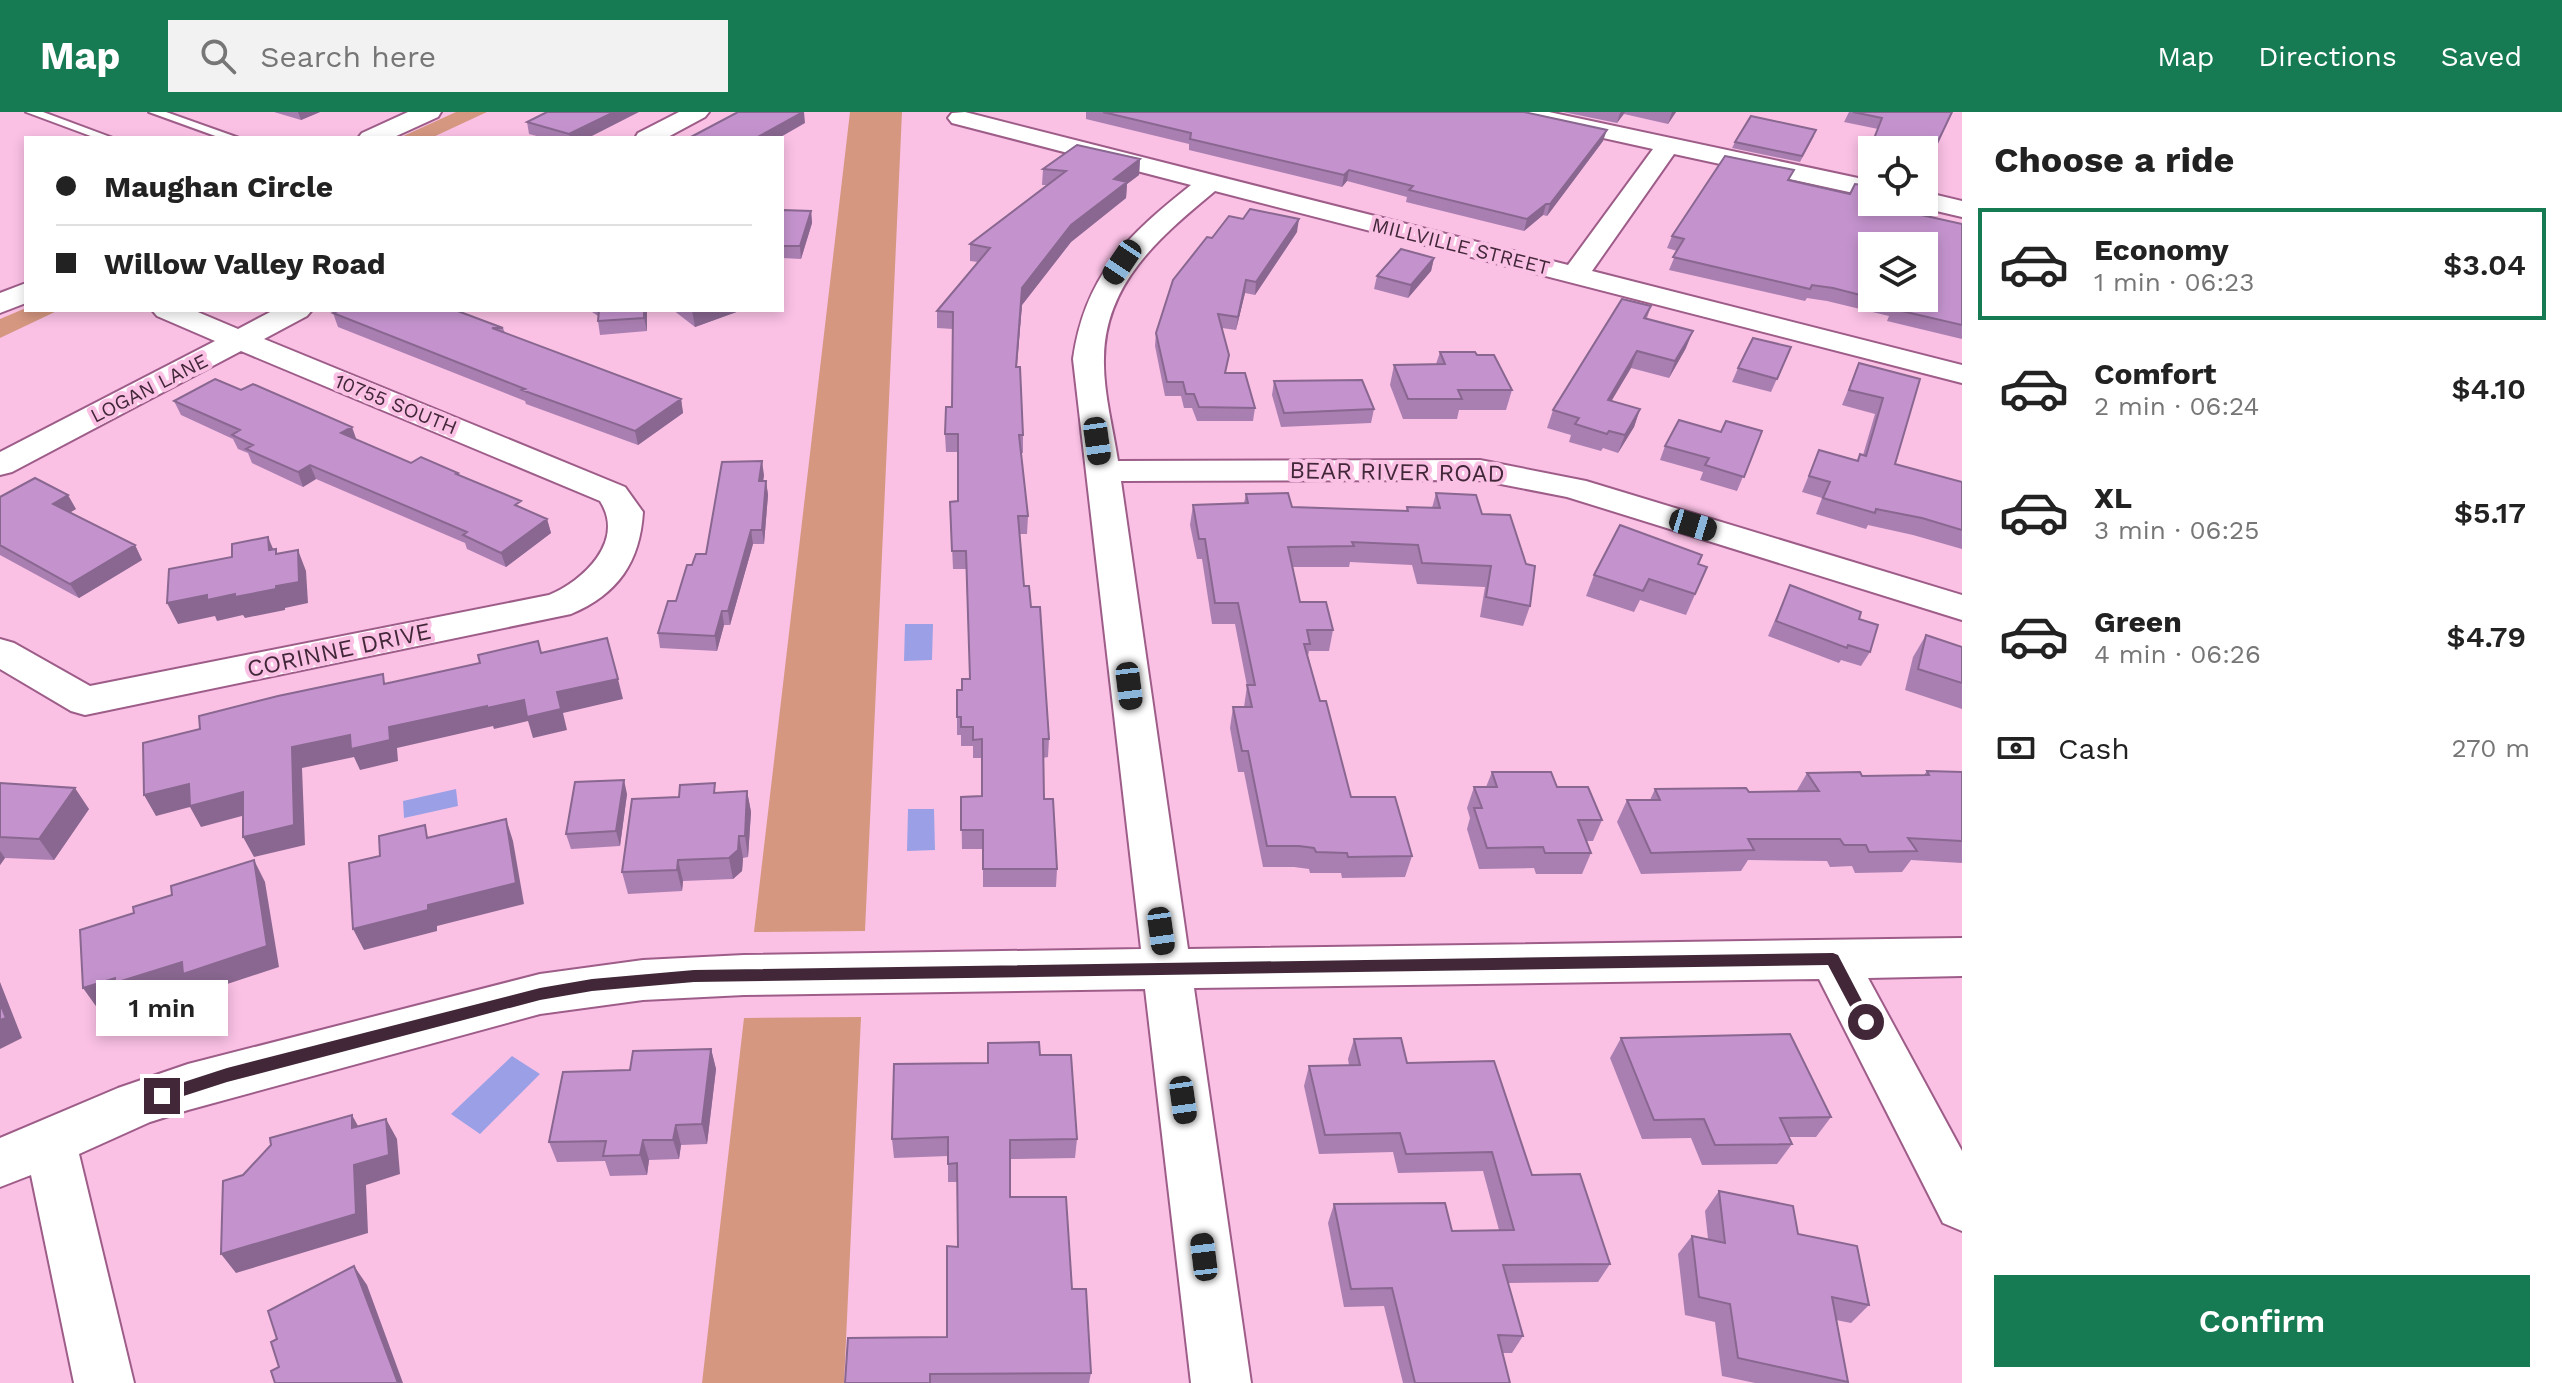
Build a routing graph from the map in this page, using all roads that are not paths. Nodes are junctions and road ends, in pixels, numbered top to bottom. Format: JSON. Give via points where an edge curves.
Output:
{"nodes":[{"id":1,"x":32,"y":112,"type":"edge"},
{"id":2,"x":155,"y":112,"type":"edge"},
{"id":3,"x":429,"y":112,"type":"edge"},
{"id":4,"x":697,"y":112,"type":"edge"},
{"id":5,"x":1516,"y":112,"type":"edge"},
{"id":6,"x":960,"y":118,"type":"dead end"},
{"id":7,"x":101,"y":136,"type":"edge"},
{"id":8,"x":227,"y":136,"type":"edge"},
{"id":9,"x":375,"y":136,"type":"edge"},
{"id":10,"x":651,"y":136,"type":"edge"},
{"id":11,"x":1668,"y":145,"type":"junction"},
{"id":12,"x":1210,"y":182,"type":"junction"},
{"id":13,"x":1858,"y":186,"type":"edge"},
{"id":14,"x":1938,"y":203,"type":"edge"},
{"id":15,"x":1962,"y":209,"type":"edge"},
{"id":16,"x":1575,"y":275,"type":"junction"},
{"id":17,"x":24,"y":293,"type":"edge"},
{"id":18,"x":0,"y":304,"type":"edge"},
{"id":19,"x":172,"y":312,"type":"edge"},
{"id":20,"x":293,"y":312,"type":"edge"},
{"id":21,"x":240,"y":340,"type":"junction"},
{"id":22,"x":1962,"y":374,"type":"edge"},
{"id":23,"x":0,"y":465,"type":"edge"},
{"id":24,"x":1101,"y":471,"type":"junction"},
{"id":25,"x":622,"y":503,"type":"joint"},
{"id":26,"x":1962,"y":608,"type":"edge"},
{"id":27,"x":0,"y":652,"type":"edge"},
{"id":28,"x":1962,"y":957,"type":"edge"},
{"id":29,"x":1833,"y":959,"type":"junction"},
{"id":30,"x":1166,"y":969,"type":"junction"},
{"id":31,"x":24,"y":1151,"type":"edge"},
{"id":32,"x":1962,"y":1205,"type":"edge"},
{"id":33,"x":104,"y":1383,"type":"edge"},
{"id":34,"x":1221,"y":1383,"type":"edge"}],
"edges":[{"from":1,"to":7,"type":"lane"},
{"from":2,"to":8,"type":"lane"},
{"from":3,"to":9,"type":"street"},
{"from":4,"to":10,"type":"street"},
{"from":5,"to":11,"type":"street"},
{"from":6,"to":12,"type":"street","name":"MILLVILLE STREET"},
{"from":11,"to":13,"type":"street"},
{"from":11,"to":16,"type":"street"},
{"from":12,"to":16,"type":"street","name":"MILLVILLE STREET"},
{"from":12,"to":24,"type":"street","via":[[1137,244],[1099,300],[1088,359]]},
{"from":14,"to":15,"type":"street"},
{"from":16,"to":22,"type":"street","name":"MILLVILLE STREET"},
{"from":17,"to":18,"type":"street"},
{"from":19,"to":21,"type":"street","name":"10755 SOUTH"},
{"from":20,"to":21,"type":"street","name":"LOGAN LANE"},
{"from":21,"to":23,"type":"street","name":"LOGAN LANE"},
{"from":21,"to":25,"type":"street","name":"10755 SOUTH","via":[[606,490]]},
{"from":24,"to":26,"type":"street","name":"BEAR RIVER ROAD","via":[[1450,469],[1512,474],[1574,488]]},
{"from":24,"to":30,"type":"street"},
{"from":25,"to":27,"type":"street","name":"CORINNE DRIVE","via":[[625,521],[612,570],[585,594],[558,605],[85,701]]},
{"from":28,"to":29,"type":"street"},
{"from":29,"to":30,"type":"street"},
{"from":29,"to":32,"type":"street"},
{"from":30,"to":31,"type":"street","via":[[744,975],[592,985],[227,1075],[136,1104]]},
{"from":30,"to":34,"type":"street"},
{"from":31,"to":33,"type":"street","via":[[67,1207]]}]}
